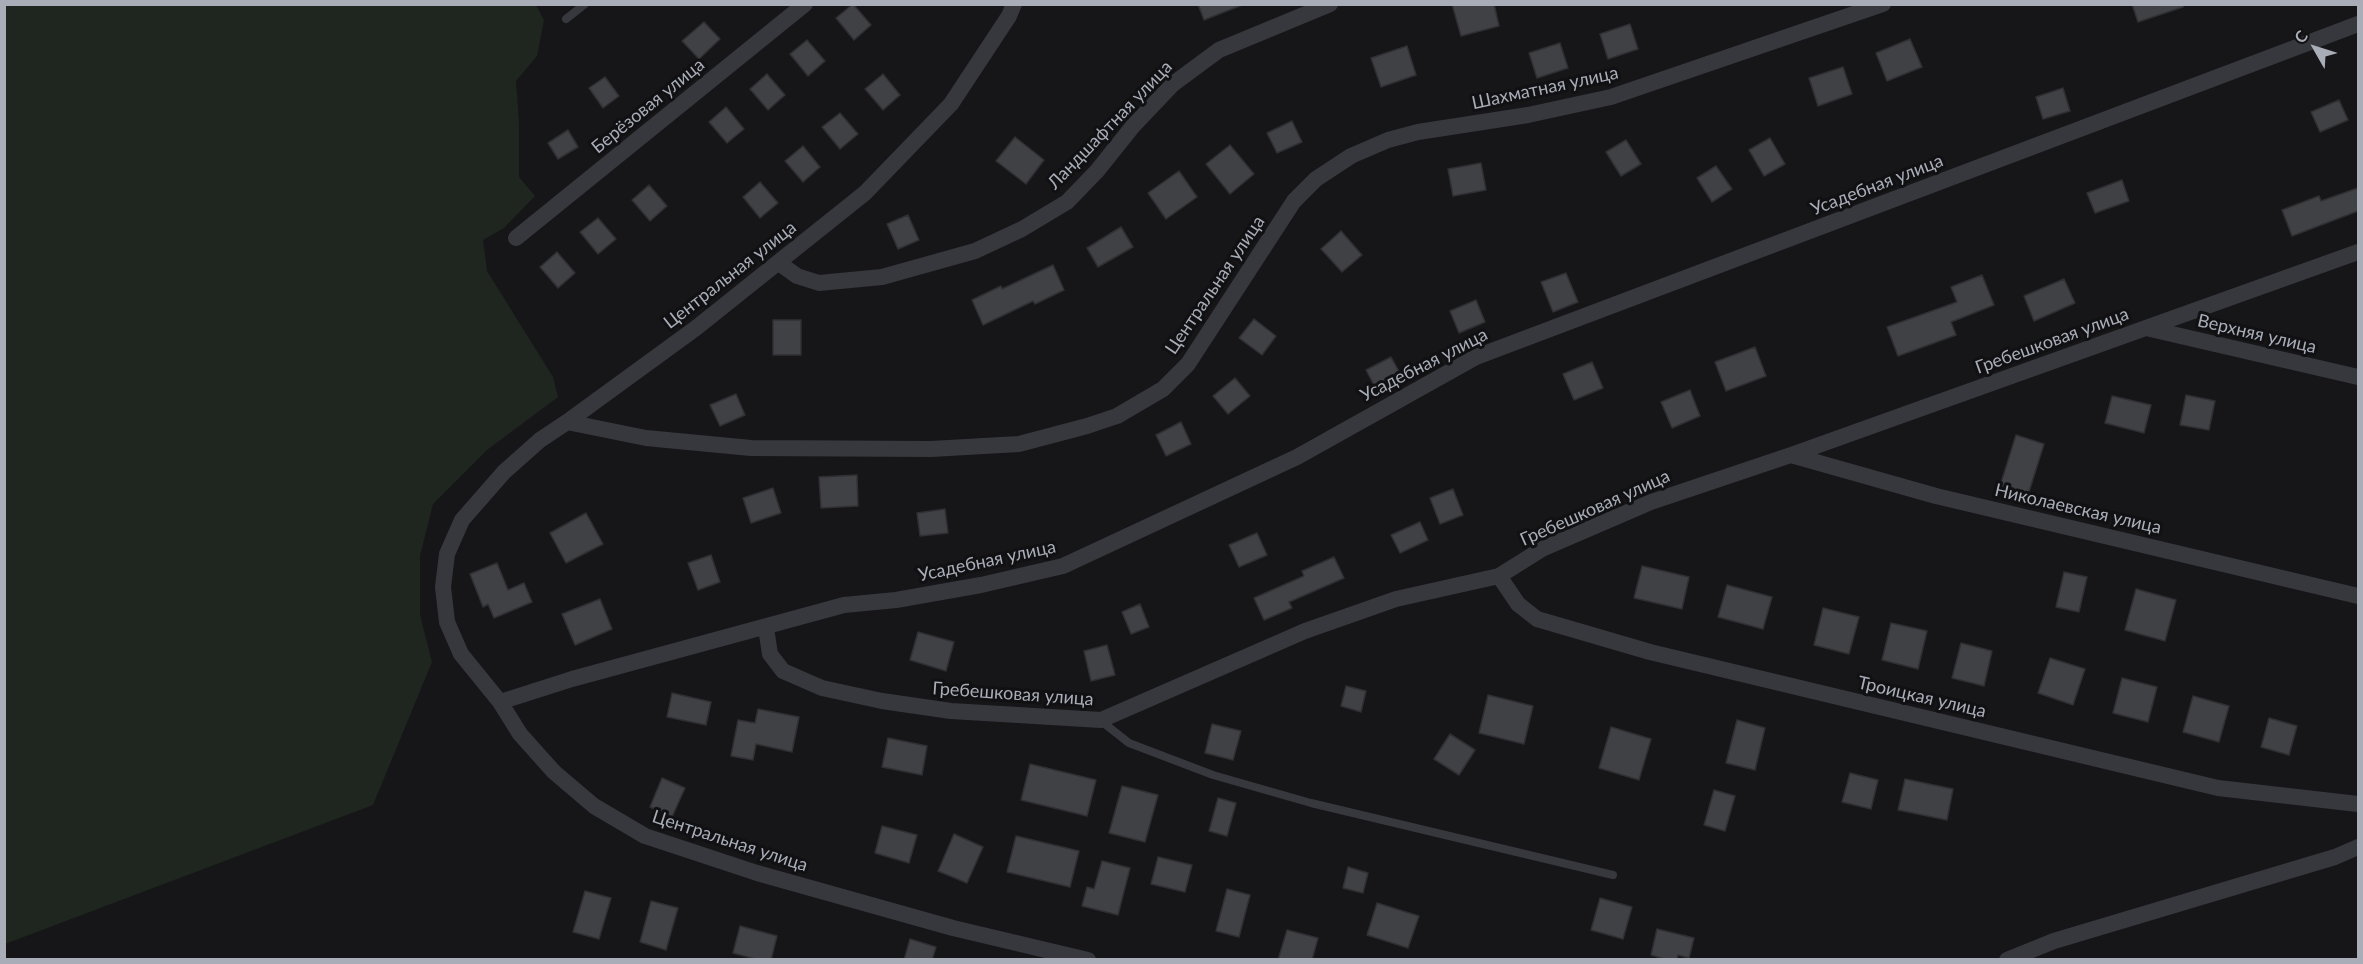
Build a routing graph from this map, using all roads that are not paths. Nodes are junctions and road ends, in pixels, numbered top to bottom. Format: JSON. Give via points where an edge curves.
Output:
{"nodes":[{"id":1,"x":585,"y":4,"type":"edge"},
{"id":2,"x":805,"y":4,"type":"edge"},
{"id":3,"x":1014,"y":4,"type":"edge"},
{"id":4,"x":1330,"y":4,"type":"edge"},
{"id":5,"x":1883,"y":4,"type":"edge"},
{"id":6,"x":566,"y":19,"type":"dead end"},
{"id":7,"x":2358,"y":24,"type":"edge"},
{"id":8,"x":1294,"y":201,"type":"joint"},
{"id":9,"x":516,"y":238,"type":"dead end"},
{"id":10,"x":2358,"y":252,"type":"edge"},
{"id":11,"x":779,"y":263,"type":"junction"},
{"id":12,"x":2146,"y":328,"type":"junction"},
{"id":13,"x":2358,"y":377,"type":"edge"},
{"id":14,"x":567,"y":422,"type":"junction"},
{"id":15,"x":1791,"y":454,"type":"junction"},
{"id":16,"x":1499,"y":576,"type":"junction"},
{"id":17,"x":2358,"y":596,"type":"edge"},
{"id":18,"x":766,"y":628,"type":"junction"},
{"id":19,"x":500,"y":702,"type":"junction"},
{"id":20,"x":1101,"y":720,"type":"junction"},
{"id":21,"x":2358,"y":804,"type":"edge"},
{"id":22,"x":2358,"y":847,"type":"edge"},
{"id":23,"x":1613,"y":875,"type":"dead end"},
{"id":24,"x":1088,"y":960,"type":"edge"},
{"id":25,"x":2007,"y":960,"type":"edge"}],
"edges":[{"from":1,"to":6,"type":"lane"},
{"from":2,"to":9,"type":"street","name":"Берёзовая улица"},
{"from":3,"to":11,"type":"street","name":"Центральная улица","via":[[951,104],[865,193]]},
{"from":4,"to":11,"type":"street","name":"Ландшафтная улица","via":[[1219,50],[1173,84],[1067,202],[1022,229],[975,251],[882,277],[819,284],[797,276]]},
{"from":5,"to":8,"type":"street","name":"Шахматная улица","via":[[1611,97],[1388,140],[1351,156],[1316,179]]},
{"from":7,"to":18,"type":"street","name":"Усадебная улица","via":[[1476,357],[1297,457],[1063,566],[981,585],[844,605]]},
{"from":8,"to":14,"type":"street","name":"Центральная улица","via":[[1188,364],[1144,402],[1087,426],[1019,444],[931,449],[751,448],[646,438]]},
{"from":10,"to":12,"type":"street","name":"Гребешковая улица"},
{"from":11,"to":14,"type":"street","name":"Центральная улица"},
{"from":12,"to":13,"type":"street","name":"Верхняя улица"},
{"from":12,"to":15,"type":"street","name":"Гребешковая улица"},
{"from":14,"to":19,"type":"street","name":"Центральная улица","via":[[504,472],[462,520],[447,554],[442,587],[447,622],[461,654]]},
{"from":15,"to":16,"type":"street","name":"Гребешковая улица","via":[[1651,502],[1542,549]]},
{"from":15,"to":17,"type":"street","name":"Николаевская улица","via":[[1936,496]]},
{"from":16,"to":20,"type":"street","name":"Гребешковая улица","via":[[1396,599],[1305,631]]},
{"from":16,"to":21,"type":"street","name":"Троицкая улица","via":[[1518,604],[1537,619],[1650,652],[2218,788]]},
{"from":18,"to":19,"type":"street","name":"Усадебная улица"},
{"from":18,"to":20,"type":"street","name":"Гребешковая улица","via":[[770,654],[783,671],[822,687],[951,711]]},
{"from":19,"to":24,"type":"street","name":"Центральная улица","via":[[520,734],[554,772],[594,806],[645,836],[757,873],[920,919]]},
{"from":20,"to":23,"type":"lane","via":[[1129,743],[1213,775],[1311,803]]},
{"from":22,"to":25,"type":"street","via":[[2054,941]]}]}
